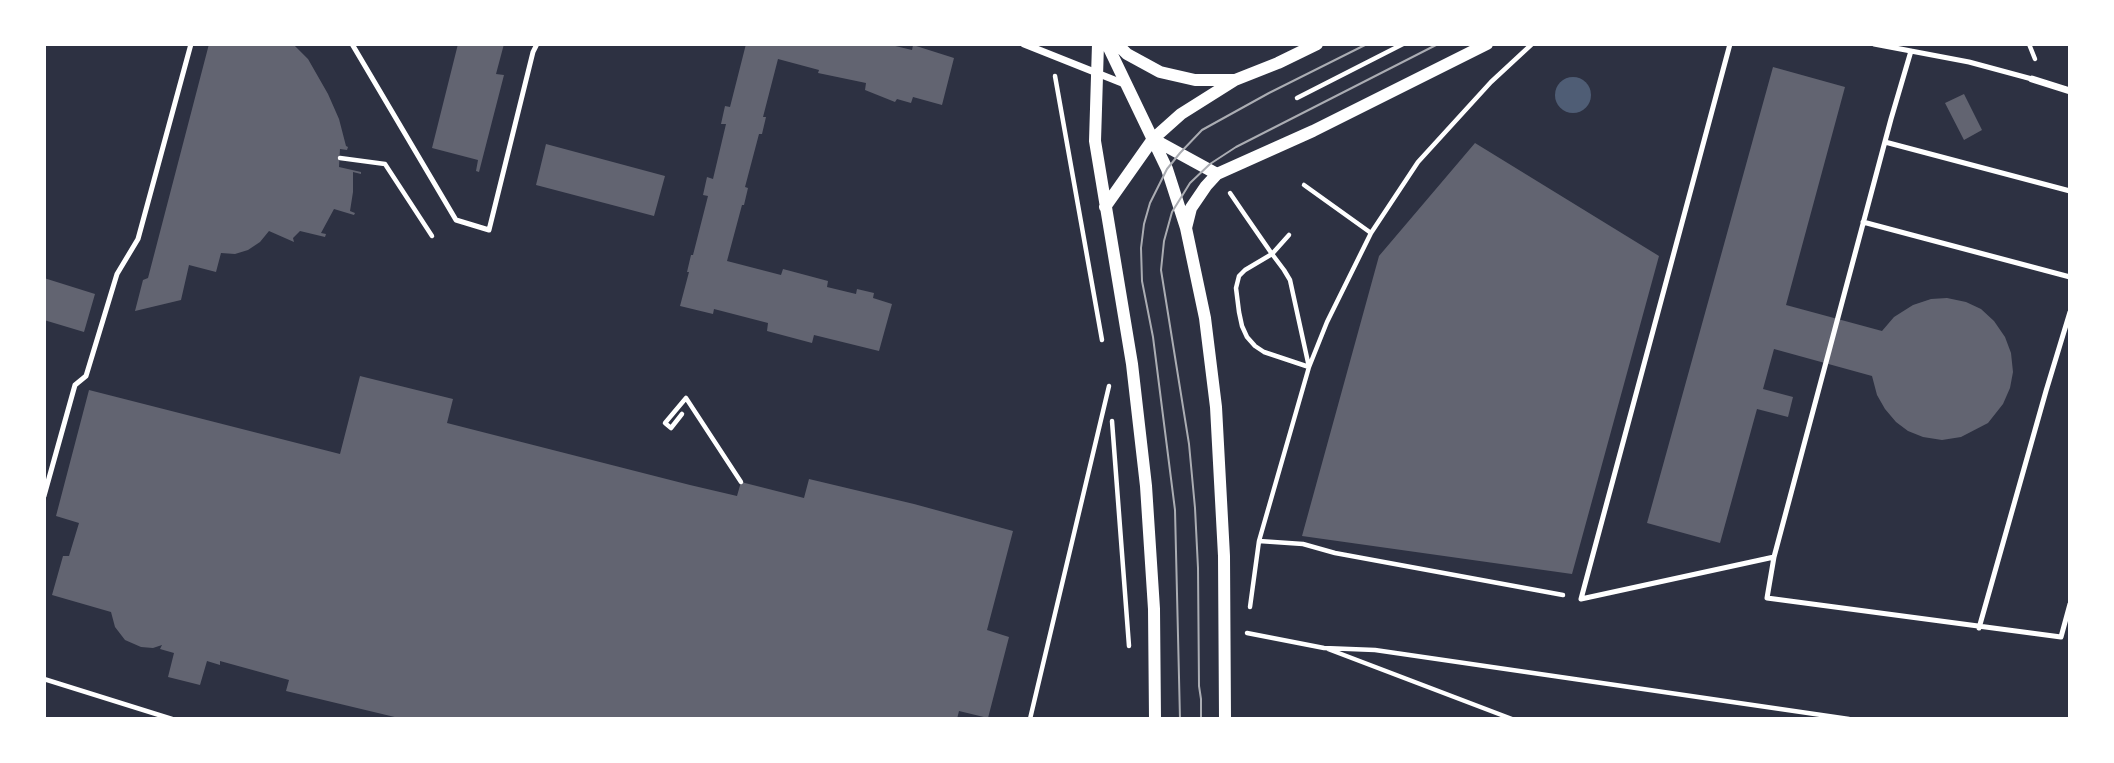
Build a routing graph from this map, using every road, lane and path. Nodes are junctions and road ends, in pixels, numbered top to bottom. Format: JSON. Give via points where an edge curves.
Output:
{"nodes":[{"id":1,"x":191,"y":44,"type":"edge"},
{"id":2,"x":352,"y":44,"type":"edge"},
{"id":3,"x":537,"y":44,"type":"edge"},
{"id":4,"x":1024,"y":44,"type":"edge"},
{"id":5,"x":1098,"y":44,"type":"edge"},
{"id":6,"x":1107,"y":44,"type":"edge"},
{"id":7,"x":1116,"y":44,"type":"edge"},
{"id":8,"x":1317,"y":44,"type":"edge"},
{"id":9,"x":1403,"y":44,"type":"edge"},
{"id":10,"x":1487,"y":44,"type":"edge"},
{"id":11,"x":1532,"y":44,"type":"edge"},
{"id":12,"x":1730,"y":44,"type":"edge"},
{"id":13,"x":1874,"y":44,"type":"edge"},
{"id":14,"x":1911,"y":51,"type":"junction"},
{"id":15,"x":1053,"y":56,"type":"junction"},
{"id":16,"x":1098,"y":74,"type":"junction"},
{"id":17,"x":2032,"y":79,"type":"joint"},
{"id":18,"x":1235,"y":80,"type":"junction"},
{"id":19,"x":1128,"y":86,"type":"junction"},
{"id":20,"x":2070,"y":91,"type":"edge"},
{"id":21,"x":1297,"y":99,"type":"dead end"},
{"id":22,"x":1153,"y":139,"type":"junction"},
{"id":23,"x":1885,"y":142,"type":"junction"},
{"id":24,"x":340,"y":158,"type":"dead end"},
{"id":25,"x":1217,"y":174,"type":"junction"},
{"id":26,"x":1304,"y":185,"type":"dead end"},
{"id":27,"x":2070,"y":191,"type":"edge"},
{"id":28,"x":1105,"y":207,"type":"junction"},
{"id":29,"x":1245,"y":215,"type":"dead end"},
{"id":30,"x":1863,"y":222,"type":"junction"},
{"id":31,"x":1186,"y":228,"type":"junction"},
{"id":32,"x":1371,"y":233,"type":"junction"},
{"id":33,"x":1289,"y":235,"type":"dead end"},
{"id":34,"x":432,"y":236,"type":"dead end"},
{"id":35,"x":1272,"y":254,"type":"junction"},
{"id":36,"x":2070,"y":277,"type":"edge"},
{"id":37,"x":2070,"y":312,"type":"edge"},
{"id":38,"x":1102,"y":344,"type":"dead end"},
{"id":39,"x":1309,"y":367,"type":"junction"},
{"id":40,"x":682,"y":414,"type":"dead end"},
{"id":41,"x":741,"y":482,"type":"dead end"},
{"id":42,"x":44,"y":496,"type":"edge"},
{"id":43,"x":1259,"y":541,"type":"junction"},
{"id":44,"x":1774,"y":557,"type":"junction"},
{"id":45,"x":1581,"y":598,"type":"junction"},
{"id":46,"x":2070,"y":604,"type":"edge"},
{"id":47,"x":1979,"y":628,"type":"junction"},
{"id":48,"x":1324,"y":648,"type":"junction"},
{"id":49,"x":1130,"y":653,"type":"dead end"},
{"id":50,"x":44,"y":682,"type":"edge"},
{"id":51,"x":172,"y":719,"type":"edge"},
{"id":52,"x":1030,"y":719,"type":"edge"},
{"id":53,"x":1155,"y":719,"type":"edge"},
{"id":54,"x":1225,"y":719,"type":"edge"},
{"id":55,"x":1512,"y":719,"type":"edge"},
{"id":56,"x":1849,"y":719,"type":"edge"}],
"edges":[{"from":1,"to":42,"type":"lane","via":[[138,239],[117,274],[86,376],[75,385]]},
{"from":2,"to":3,"type":"lane","via":[[456,220],[489,230]]},
{"from":4,"to":15,"type":"street"},
{"from":5,"to":16,"type":"street"},
{"from":6,"to":19,"type":"street"},
{"from":7,"to":18,"type":"street","via":[[1160,72],[1195,80]]},
{"from":8,"to":18,"type":"street"},
{"from":9,"to":21,"type":"path"},
{"from":10,"to":25,"type":"street"},
{"from":11,"to":32,"type":"path","via":[[1418,162]]},
{"from":12,"to":45,"type":"lane"},
{"from":13,"to":14,"type":"lane"},
{"from":14,"to":17,"type":"lane"},
{"from":14,"to":23,"type":"lane"},
{"from":15,"to":16,"type":"street"},
{"from":15,"to":38,"type":"path"},
{"from":16,"to":19,"type":"street"},
{"from":16,"to":28,"type":"street","via":[[1096,141]]},
{"from":17,"to":20,"type":"street"},
{"from":18,"to":22,"type":"street","via":[[1181,114]]},
{"from":19,"to":22,"type":"street"},
{"from":22,"to":25,"type":"street"},
{"from":22,"to":28,"type":"street"},
{"from":22,"to":31,"type":"street"},
{"from":23,"to":27,"type":"lane"},
{"from":23,"to":30,"type":"lane"},
{"from":24,"to":34,"type":"path","via":[[385,164]]},
{"from":25,"to":31,"type":"street","via":[[1191,208]]},
{"from":26,"to":32,"type":"path"},
{"from":28,"to":53,"type":"street","via":[[1132,364],[1146,486]]},
{"from":29,"to":35,"type":"path"},
{"from":30,"to":36,"type":"lane"},
{"from":30,"to":44,"type":"lane"},
{"from":31,"to":54,"type":"street","via":[[1205,318],[1216,408],[1224,556]]},
{"from":32,"to":39,"type":"path"},
{"from":33,"to":35,"type":"path"},
{"from":35,"to":39,"type":"path","via":[[1290,280]]},
{"from":35,"to":39,"type":"path","via":[[1239,276],[1241,326],[1255,346]]},
{"from":37,"to":47,"type":"lane"},
{"from":39,"to":43,"type":"path"},
{"from":40,"to":41,"type":"path","via":[[671,428],[665,423],[686,398]]},
{"from":43,"to":45,"type":"path","via":[[1303,544]]},
{"from":43,"to":48,"type":"path","via":[[1246,633]]},
{"from":44,"to":45,"type":"lane"},
{"from":44,"to":47,"type":"lane","via":[[1767,598]]},
{"from":46,"to":47,"type":"lane","via":[[2061,638]]},
{"from":48,"to":55,"type":"path"},
{"from":48,"to":56,"type":"path","via":[[1375,650]]},
{"from":49,"to":52,"type":"path","via":[[1110,384]]},
{"from":50,"to":51,"type":"path"}]}
